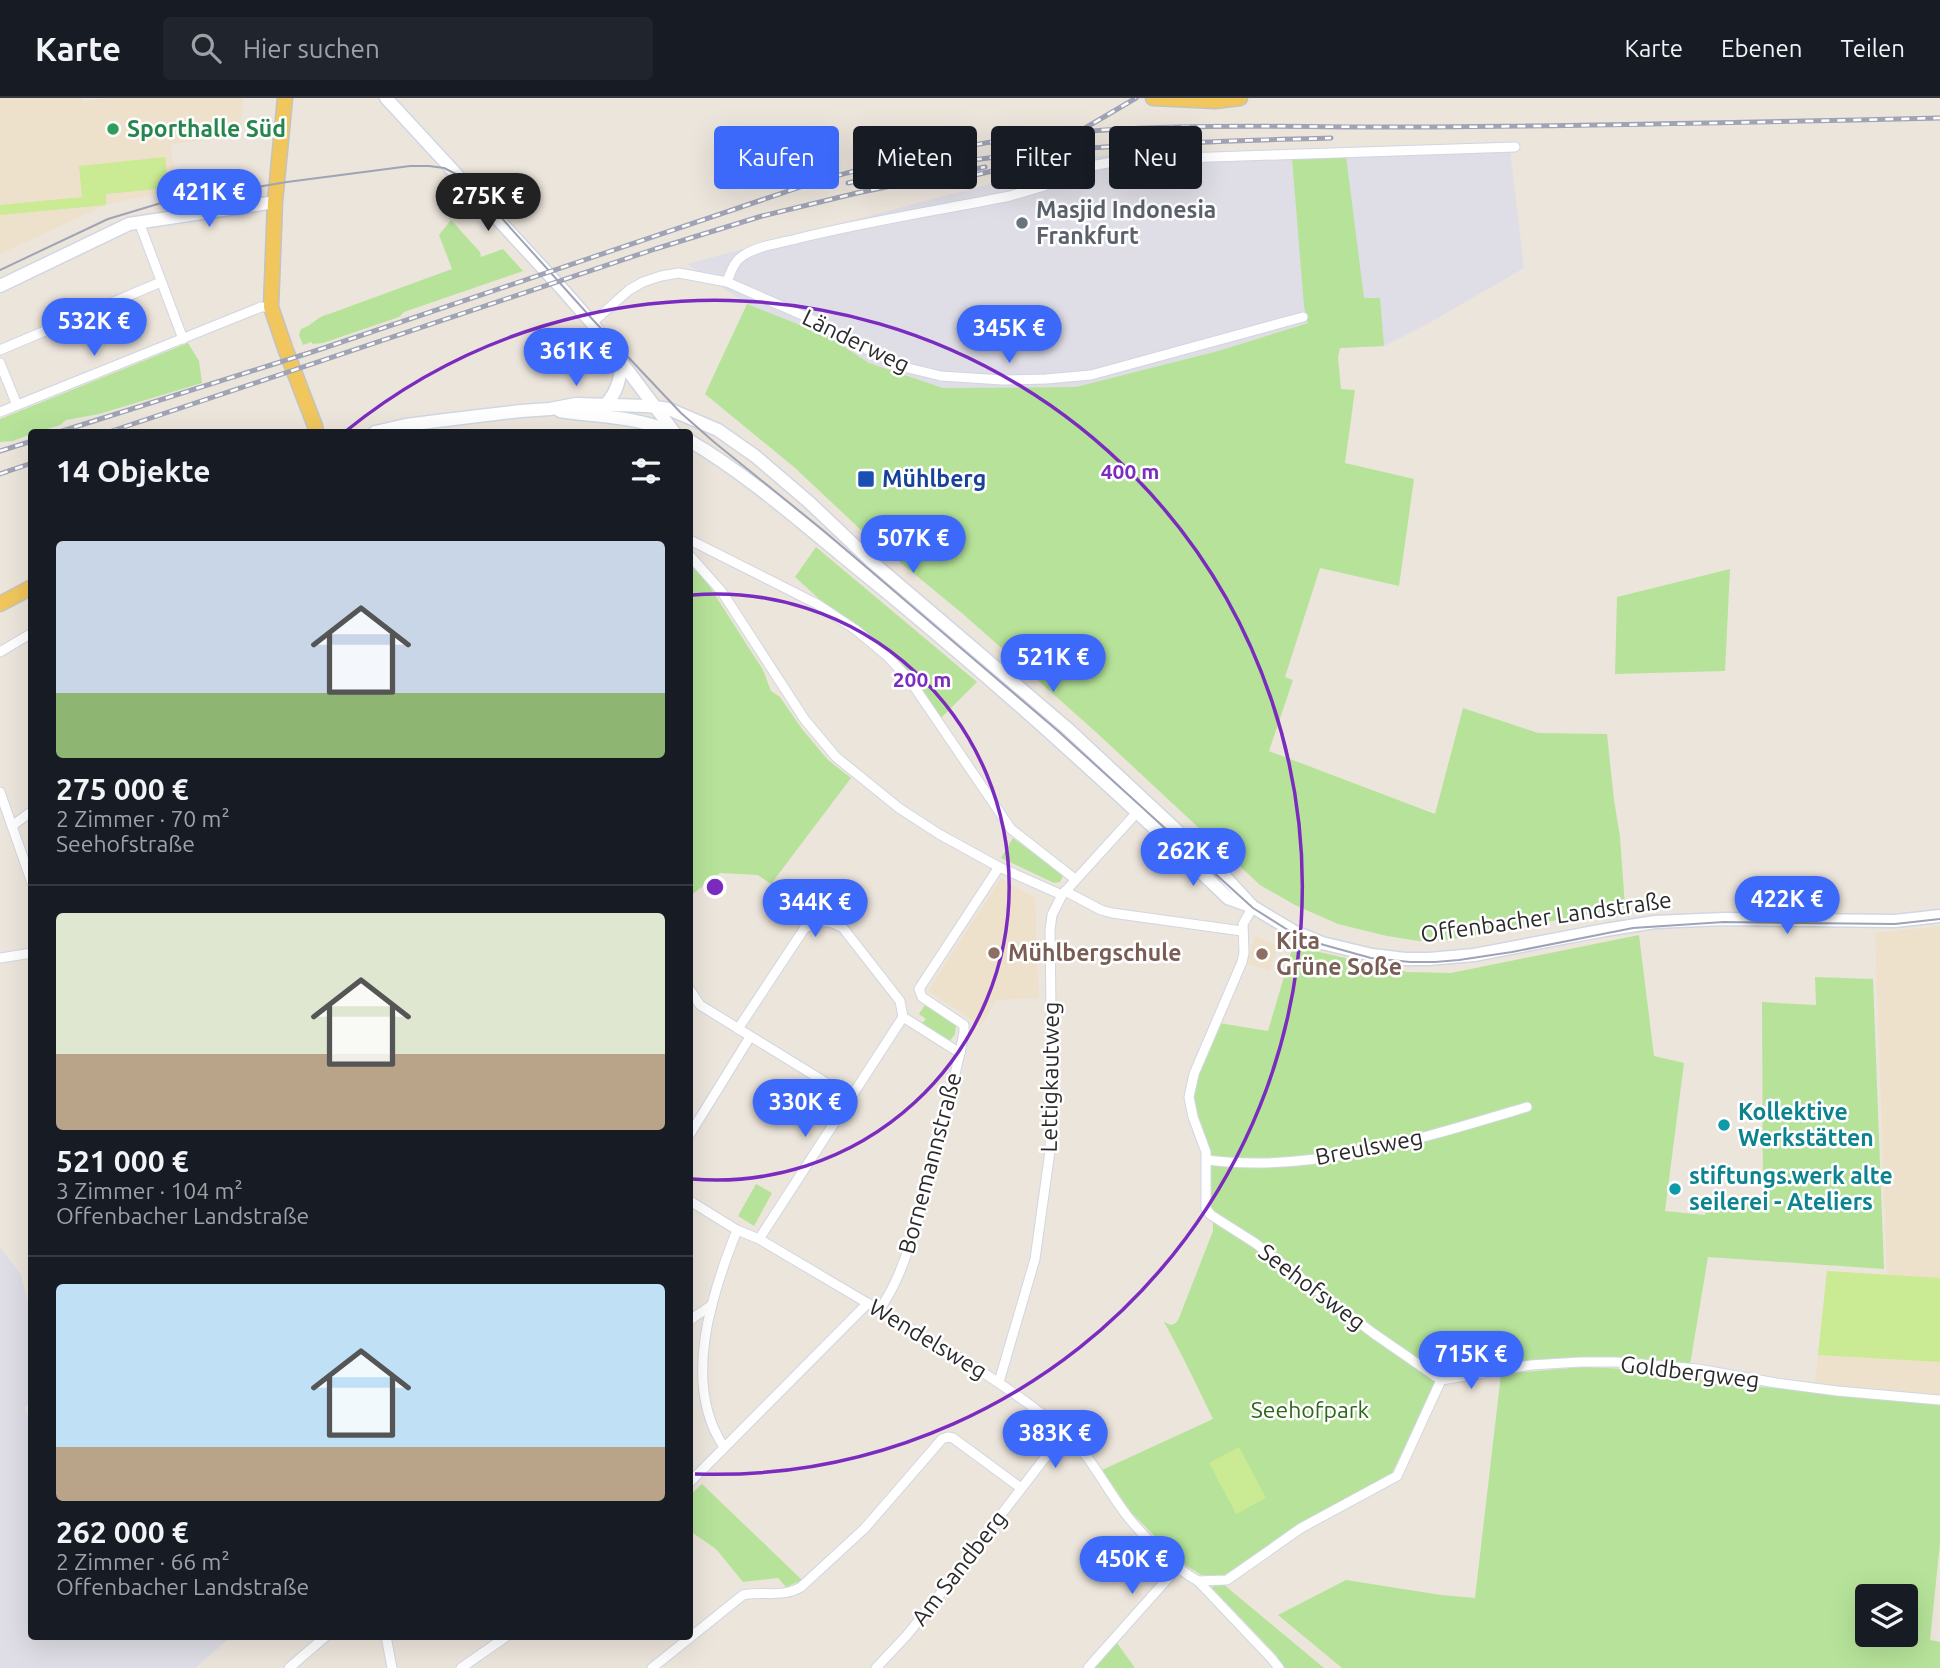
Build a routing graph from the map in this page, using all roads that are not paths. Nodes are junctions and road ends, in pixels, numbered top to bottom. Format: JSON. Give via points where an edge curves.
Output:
{"nodes":[{"id":1,"x":285,"y":98,"type":"edge"},
{"id":2,"x":387,"y":98,"type":"edge"},
{"id":3,"x":1153,"y":98,"type":"edge"},
{"id":4,"x":1240,"y":98,"type":"edge"},
{"id":5,"x":1219,"y":99,"type":"edge"},
{"id":6,"x":1515,"y":147,"type":"dead end"},
{"id":7,"x":275,"y":202,"type":"junction"},
{"id":8,"x":139,"y":222,"type":"junction"},
{"id":9,"x":161,"y":282,"type":"junction"},
{"id":10,"x":727,"y":282,"type":"junction"},
{"id":11,"x":0,"y":286,"type":"edge"},
{"id":12,"x":271,"y":307,"type":"junction"},
{"id":13,"x":1303,"y":317,"type":"dead end"},
{"id":14,"x":592,"y":323,"type":"junction"},
{"id":15,"x":183,"y":339,"type":"junction"},
{"id":16,"x":0,"y":350,"type":"edge"},
{"id":17,"x":0,"y":363,"type":"edge"},
{"id":18,"x":621,"y":364,"type":"junction"},
{"id":19,"x":606,"y":404,"type":"junction"},
{"id":20,"x":17,"y":405,"type":"junction"},
{"id":21,"x":654,"y":407,"type":"junction"},
{"id":22,"x":550,"y":410,"type":"junction"},
{"id":23,"x":0,"y":412,"type":"edge"},
{"id":24,"x":318,"y":429,"type":"edge"},
{"id":25,"x":388,"y":429,"type":"edge"},
{"id":26,"x":664,"y":429,"type":"edge"},
{"id":27,"x":671,"y":429,"type":"edge"},
{"id":28,"x":693,"y":443,"type":"edge"},
{"id":29,"x":827,"y":521,"type":"junction"},
{"id":30,"x":815,"y":533,"type":"junction"},
{"id":31,"x":693,"y":542,"type":"edge"},
{"id":32,"x":693,"y":559,"type":"edge"},
{"id":33,"x":28,"y":589,"type":"edge"},
{"id":34,"x":0,"y":604,"type":"edge"},
{"id":35,"x":28,"y":635,"type":"edge"},
{"id":36,"x":0,"y":652,"type":"edge"},
{"id":37,"x":0,"y":792,"type":"edge"},
{"id":38,"x":1147,"y":802,"type":"junction"},
{"id":39,"x":1137,"y":812,"type":"junction"},
{"id":40,"x":28,"y":814,"type":"edge"},
{"id":41,"x":12,"y":826,"type":"junction"},
{"id":42,"x":999,"y":867,"type":"junction"},
{"id":43,"x":28,"y":872,"type":"edge"},
{"id":44,"x":1075,"y":879,"type":"junction"},
{"id":45,"x":1063,"y":893,"type":"junction"},
{"id":46,"x":1253,"y":907,"type":"junction"},
{"id":47,"x":1940,"y":916,"type":"edge"},
{"id":48,"x":1242,"y":931,"type":"junction"},
{"id":49,"x":28,"y":954,"type":"edge"},
{"id":50,"x":0,"y":958,"type":"edge"},
{"id":51,"x":693,"y":994,"type":"edge"},
{"id":52,"x":903,"y":1017,"type":"junction"},
{"id":53,"x":738,"y":1030,"type":"junction"},
{"id":54,"x":750,"y":1037,"type":"junction"},
{"id":55,"x":960,"y":1053,"type":"junction"},
{"id":56,"x":850,"y":1098,"type":"junction"},
{"id":57,"x":1528,"y":1107,"type":"dead end"},
{"id":58,"x":693,"y":1129,"type":"edge"},
{"id":59,"x":1207,"y":1160,"type":"junction"},
{"id":60,"x":693,"y":1203,"type":"edge"},
{"id":61,"x":737,"y":1230,"type":"junction"},
{"id":62,"x":759,"y":1239,"type":"junction"},
{"id":63,"x":868,"y":1303,"type":"junction"},
{"id":64,"x":712,"y":1305,"type":"junction"},
{"id":65,"x":879,"y":1310,"type":"junction"},
{"id":66,"x":693,"y":1318,"type":"edge"},
{"id":67,"x":1441,"y":1380,"type":"junction"},
{"id":68,"x":999,"y":1382,"type":"junction"},
{"id":69,"x":1940,"y":1400,"type":"edge"},
{"id":70,"x":1066,"y":1433,"type":"junction"},
{"id":71,"x":724,"y":1447,"type":"junction"},
{"id":72,"x":693,"y":1479,"type":"edge"},
{"id":73,"x":1021,"y":1488,"type":"junction"},
{"id":74,"x":1178,"y":1567,"type":"junction"},
{"id":75,"x":1198,"y":1581,"type":"junction"},
{"id":76,"x":693,"y":1634,"type":"edge"},
{"id":77,"x":322,"y":1640,"type":"edge"},
{"id":78,"x":387,"y":1640,"type":"edge"},
{"id":79,"x":501,"y":1640,"type":"edge"},
{"id":80,"x":686,"y":1640,"type":"edge"},
{"id":81,"x":289,"y":1668,"type":"edge"},
{"id":82,"x":392,"y":1668,"type":"edge"},
{"id":83,"x":461,"y":1668,"type":"edge"},
{"id":84,"x":652,"y":1668,"type":"edge"},
{"id":85,"x":876,"y":1668,"type":"edge"},
{"id":86,"x":1088,"y":1668,"type":"edge"},
{"id":87,"x":1279,"y":1668,"type":"edge"}],
"edges":[{"from":1,"to":7,"type":"main road"},
{"from":2,"to":14,"type":"main road"},
{"from":3,"to":5,"type":"main road"},
{"from":4,"to":5,"type":"main road"},
{"from":6,"to":10,"type":"street","via":[[1103,163],[1010,196],[758,249],[738,259]]},
{"from":7,"to":8,"type":"main road"},
{"from":7,"to":12,"type":"main road"},
{"from":8,"to":9,"type":"street"},
{"from":8,"to":11,"type":"main road"},
{"from":9,"to":15,"type":"street"},
{"from":9,"to":16,"type":"street"},
{"from":10,"to":13,"type":"street","name":"Länderweg","via":[[904,367],[955,378],[1091,374]]},
{"from":10,"to":14,"type":"street","name":"Länderweg","via":[[680,273],[661,275],[629,290]]},
{"from":12,"to":15,"type":"street"},
{"from":12,"to":24,"type":"main road"},
{"from":14,"to":18,"type":"main road"},
{"from":15,"to":20,"type":"street"},
{"from":17,"to":20,"type":"street"},
{"from":18,"to":19,"type":"main road","via":[[618,387]]},
{"from":18,"to":21,"type":"main road"},
{"from":19,"to":21,"type":"main road","name":"Offenbacher Landstraße"},
{"from":19,"to":22,"type":"main road","name":"Offenbacher Landstraße"},
{"from":20,"to":23,"type":"street"},
{"from":21,"to":27,"type":"main road"},
{"from":21,"to":29,"type":"main road","name":"Offenbacher Landstraße","via":[[681,412],[718,429]]},
{"from":22,"to":25,"type":"main road","name":"Offenbacher Landstraße"},
{"from":22,"to":26,"type":"main road","name":"Offenbacher Landstraße","via":[[613,416]]},
{"from":28,"to":30,"type":"main road","name":"Offenbacher Landstraße"},
{"from":29,"to":30,"type":"main road","via":[[824,531]]},
{"from":29,"to":38,"type":"main road","name":"Offenbacher Landstraße"},
{"from":30,"to":39,"type":"main road","name":"Offenbacher Landstraße","via":[[960,654]]},
{"from":31,"to":44,"type":"street","via":[[817,604],[886,654],[909,679],[1010,829]]},
{"from":32,"to":42,"type":"street","via":[[722,592],[805,720],[836,757],[899,808]]},
{"from":33,"to":34,"type":"main road"},
{"from":35,"to":36,"type":"street"},
{"from":37,"to":41,"type":"street"},
{"from":38,"to":39,"type":"street","name":"Lettigkautweg"},
{"from":38,"to":46,"type":"main road","name":"Offenbacher Landstraße"},
{"from":39,"to":44,"type":"street","name":"Lettigkautweg"},
{"from":39,"to":46,"type":"main road","name":"Offenbacher Landstraße","via":[[1228,898]]},
{"from":40,"to":41,"type":"street"},
{"from":41,"to":43,"type":"street"},
{"from":42,"to":45,"type":"street"},
{"from":42,"to":55,"type":"street","name":"Bornemannstraße","via":[[920,987],[922,997],[964,1025]]},
{"from":44,"to":45,"type":"street","name":"Lettigkautweg"},
{"from":45,"to":48,"type":"street","via":[[1106,912]]},
{"from":45,"to":68,"type":"street","name":"Lettigkautweg","via":[[1049,930],[1052,1098],[1047,1184],[1035,1259]]},
{"from":46,"to":47,"type":"main road","name":"Offenbacher Landstraße","via":[[1322,943],[1417,960],[1474,955],[1655,922],[1895,921]]},
{"from":46,"to":48,"type":"street"},
{"from":48,"to":59,"type":"street","via":[[1242,962],[1194,1074],[1189,1097]]},
{"from":49,"to":50,"type":"street"},
{"from":51,"to":53,"type":"street","via":[[700,1005]]},
{"from":52,"to":53,"type":"street","via":[[900,1001],[843,928],[824,921],[804,929]]},
{"from":52,"to":55,"type":"street","name":"Bornemannstraße"},
{"from":52,"to":56,"type":"street"},
{"from":53,"to":54,"type":"street"},
{"from":54,"to":56,"type":"street"},
{"from":54,"to":58,"type":"street"},
{"from":55,"to":65,"type":"street","name":"Bornemannstraße","via":[[924,1204],[894,1284]]},
{"from":56,"to":62,"type":"street"},
{"from":57,"to":59,"type":"street","name":"Breulsweg","via":[[1438,1134],[1330,1156],[1254,1164]]},
{"from":59,"to":67,"type":"street","name":"Seehofsweg","via":[[1206,1209],[1211,1216],[1255,1242]]},
{"from":60,"to":61,"type":"street","name":"Wendelsweg"},
{"from":61,"to":62,"type":"street","name":"Wendelsweg"},
{"from":61,"to":64,"type":"street"},
{"from":62,"to":63,"type":"street","name":"Wendelsweg"},
{"from":63,"to":65,"type":"street","name":"Wendelsweg"},
{"from":63,"to":71,"type":"street"},
{"from":64,"to":66,"type":"street"},
{"from":64,"to":71,"type":"street","via":[[705,1344],[706,1405]]},
{"from":65,"to":68,"type":"street","name":"Wendelsweg"},
{"from":67,"to":69,"type":"street","name":"Goldbergweg","via":[[1531,1365],[1616,1362]]},
{"from":67,"to":75,"type":"street","via":[[1397,1476],[1301,1528],[1227,1580]]},
{"from":68,"to":70,"type":"street","name":"Wendelsweg"},
{"from":70,"to":73,"type":"street","name":"Am Sandberg"},
{"from":70,"to":74,"type":"street","name":"Wendelsweg","via":[[1129,1518]]},
{"from":71,"to":72,"type":"street"},
{"from":73,"to":76,"type":"street","via":[[953,1438],[942,1440],[865,1528],[801,1587],[794,1592],[743,1595]]},
{"from":73,"to":85,"type":"street","name":"Am Sandberg"},
{"from":74,"to":75,"type":"street","name":"Wendelsweg"},
{"from":74,"to":86,"type":"street"},
{"from":75,"to":87,"type":"street","name":"Wendelsweg"},
{"from":77,"to":81,"type":"street"},
{"from":78,"to":82,"type":"street"},
{"from":79,"to":83,"type":"street"},
{"from":80,"to":84,"type":"street"}]}
